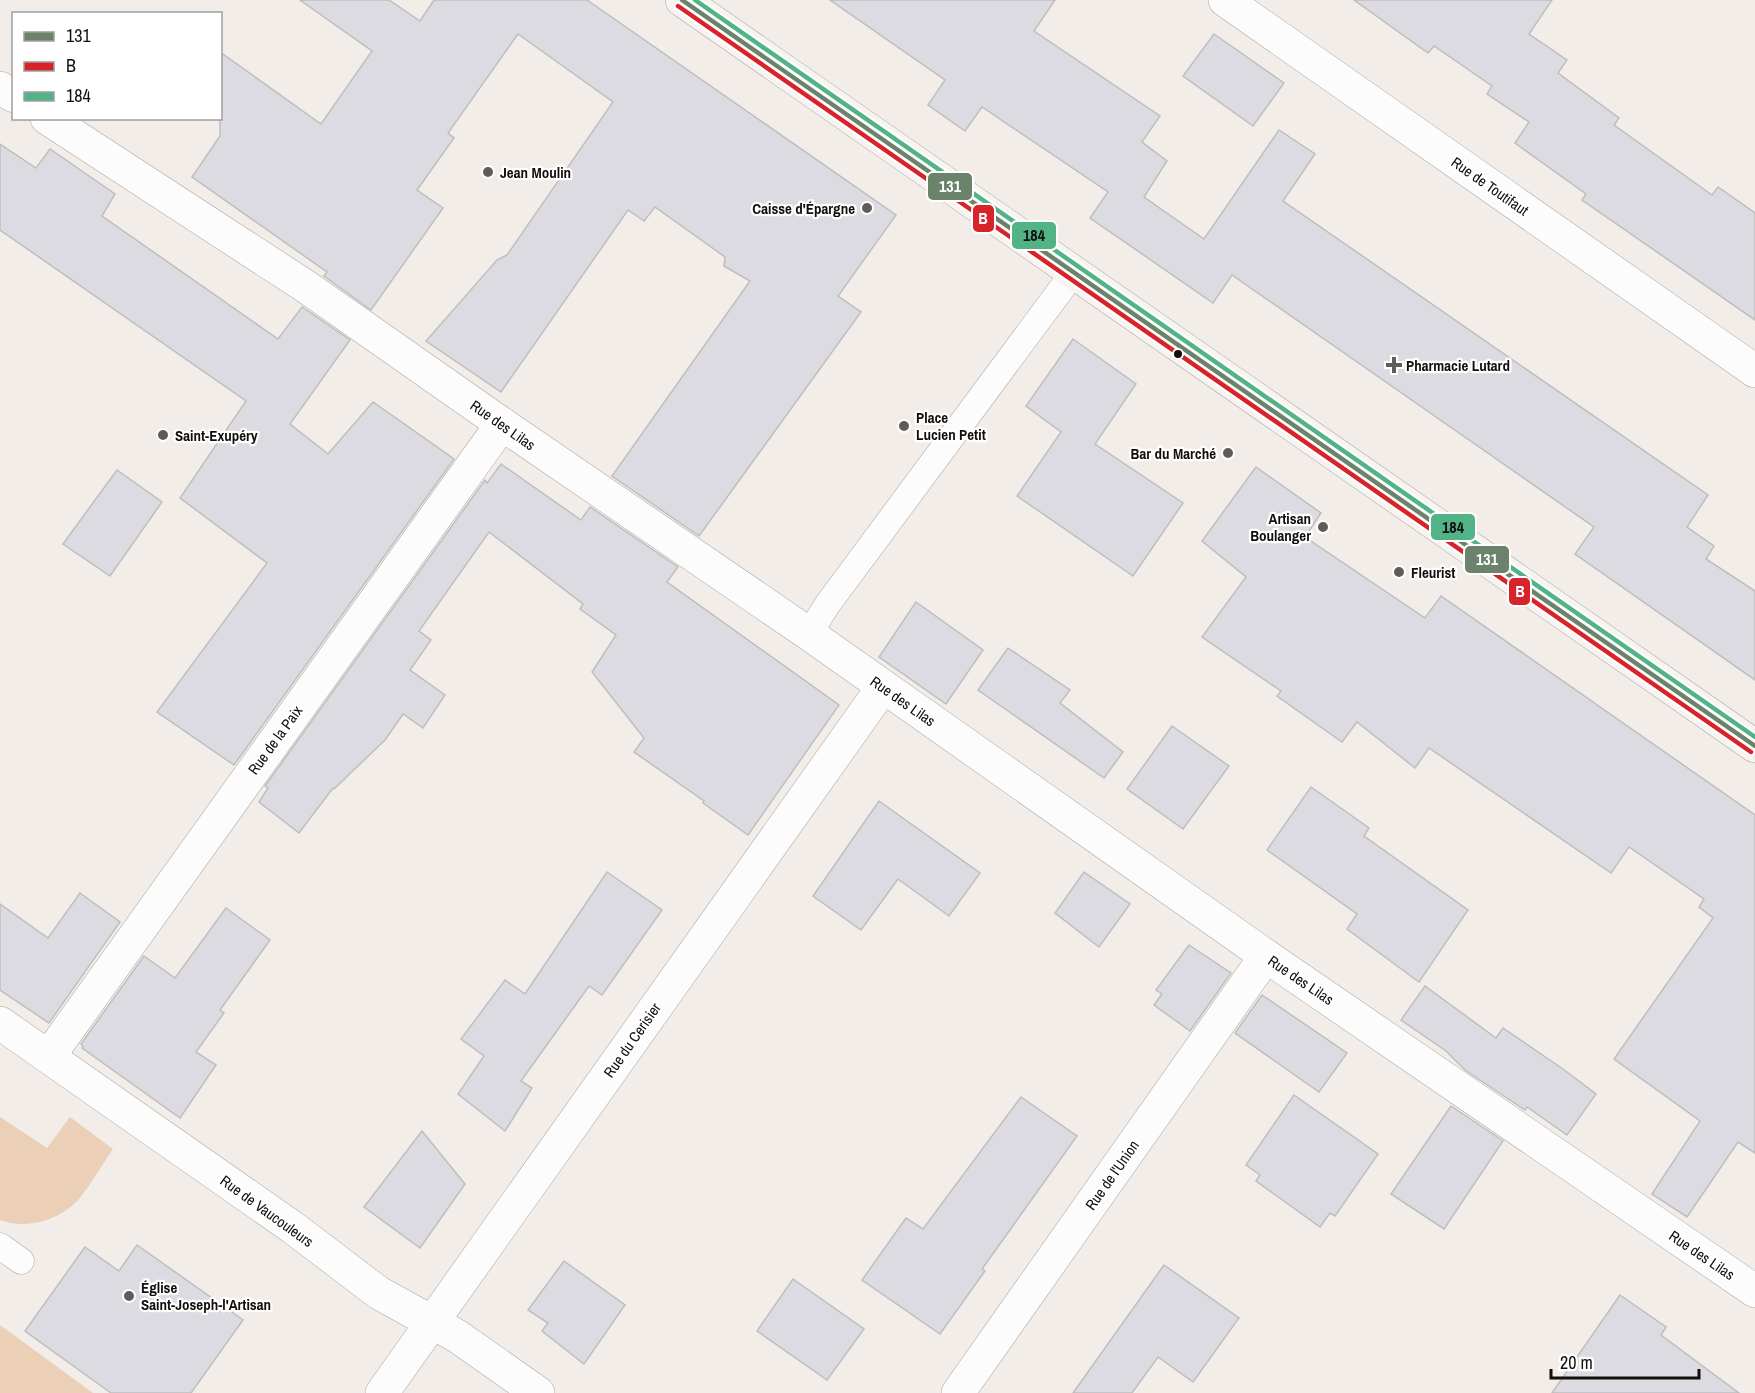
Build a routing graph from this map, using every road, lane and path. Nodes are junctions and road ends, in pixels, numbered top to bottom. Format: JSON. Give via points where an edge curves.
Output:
{"nodes":[{"id":1,"x":682,"y":0,"type":"edge"},
{"id":2,"x":1225,"y":0,"type":"edge"},
{"id":3,"x":50,"y":120,"type":"edge"},
{"id":4,"x":1074,"y":272,"type":"junction"},
{"id":5,"x":1755,"y":371,"type":"edge"},
{"id":6,"x":502,"y":424,"type":"junction"},
{"id":7,"x":809,"y":634,"type":"junction"},
{"id":8,"x":883,"y":687,"type":"junction"},
{"id":9,"x":1755,"y":746,"type":"edge"},
{"id":10,"x":1266,"y":956,"type":"junction"},
{"id":11,"x":0,"y":1023,"type":"edge"},
{"id":12,"x":49,"y":1056,"type":"junction"},
{"id":13,"x":0,"y":1246,"type":"edge"},
{"id":14,"x":21,"y":1261,"type":"dead end"},
{"id":15,"x":1755,"y":1290,"type":"edge"},
{"id":16,"x":431,"y":1322,"type":"junction"},
{"id":17,"x":382,"y":1393,"type":"edge"},
{"id":18,"x":538,"y":1393,"type":"edge"},
{"id":19,"x":958,"y":1393,"type":"edge"}],
"edges":[{"from":1,"to":4,"type":"main road"},
{"from":2,"to":5,"type":"street","name":"Rue de Toutifaut"},
{"from":3,"to":6,"type":"street","name":"Rue des Lilas","via":[[305,286]]},
{"from":4,"to":7,"type":"lane"},
{"from":4,"to":9,"type":"main road"},
{"from":6,"to":7,"type":"street","name":"Rue des Lilas"},
{"from":6,"to":12,"type":"street","name":"Rue de la Paix"},
{"from":7,"to":8,"type":"street","name":"Rue des Lilas"},
{"from":8,"to":10,"type":"street","name":"Rue des Lilas"},
{"from":8,"to":16,"type":"street","name":"Rue du Cerisier"},
{"from":10,"to":15,"type":"street","name":"Rue des Lilas"},
{"from":10,"to":19,"type":"street","name":"Rue de l'Union"},
{"from":11,"to":12,"type":"street","name":"Rue de Vaucouleurs"},
{"from":12,"to":16,"type":"street","name":"Rue de Vaucouleurs","via":[[379,1293]]},
{"from":13,"to":14,"type":"lane"},
{"from":16,"to":17,"type":"street","name":"Rue du Cerisier"},
{"from":16,"to":18,"type":"street","name":"Rue de Vaucouleurs"}]}
